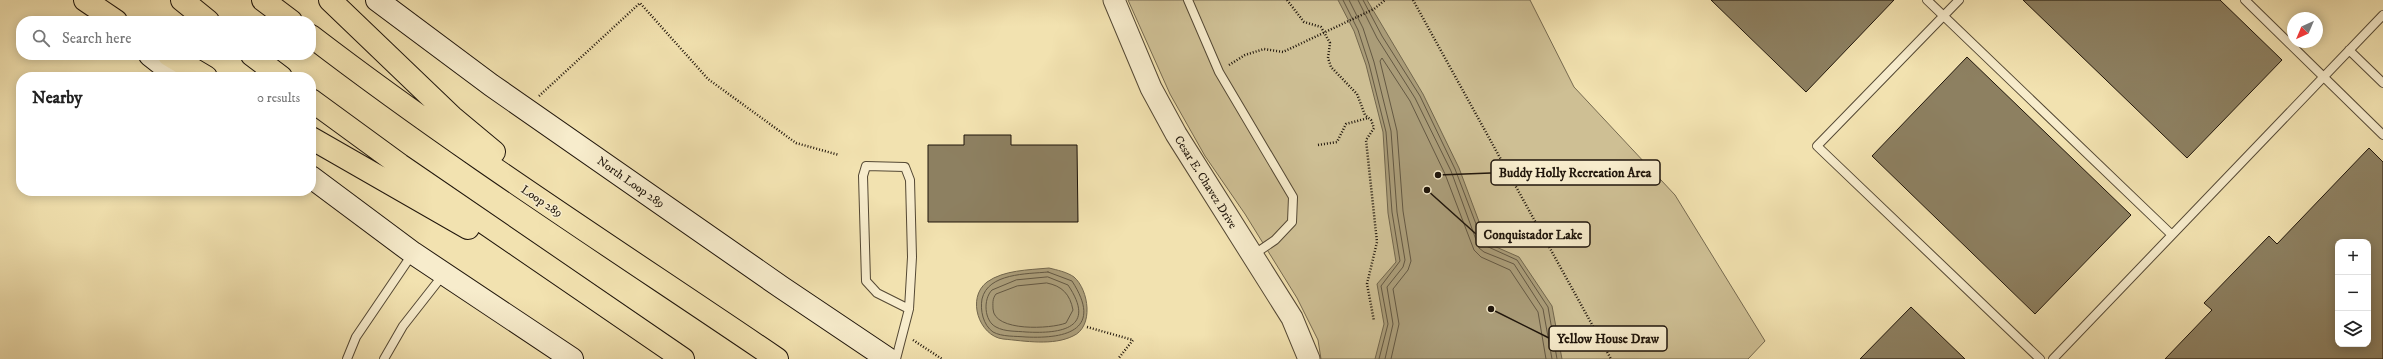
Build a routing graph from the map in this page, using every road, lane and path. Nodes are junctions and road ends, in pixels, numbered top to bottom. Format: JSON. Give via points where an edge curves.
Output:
{"nodes":[{"id":1,"x":79,"y":0,"type":"edge"},
{"id":2,"x":85,"y":0,"type":"edge"},
{"id":3,"x":182,"y":0,"type":"edge"},
{"id":4,"x":263,"y":0,"type":"edge"},
{"id":5,"x":330,"y":0,"type":"edge"},
{"id":6,"x":377,"y":0,"type":"edge"},
{"id":7,"x":1114,"y":0,"type":"edge"},
{"id":8,"x":1188,"y":0,"type":"edge"},
{"id":9,"x":1287,"y":0,"type":"edge"},
{"id":10,"x":1385,"y":0,"type":"edge"},
{"id":11,"x":1413,"y":0,"type":"edge"},
{"id":12,"x":1927,"y":0,"type":"edge"},
{"id":13,"x":1959,"y":0,"type":"edge"},
{"id":14,"x":2245,"y":0,"type":"edge"},
{"id":15,"x":2383,"y":15,"type":"edge"},
{"id":16,"x":100,"y":16,"type":"edge"},
{"id":17,"x":109,"y":16,"type":"edge"},
{"id":18,"x":202,"y":16,"type":"edge"},
{"id":19,"x":284,"y":16,"type":"edge"},
{"id":20,"x":1943,"y":16,"type":"junction"},
{"id":21,"x":1325,"y":33,"type":"junction"},
{"id":22,"x":316,"y":40,"type":"edge"},
{"id":23,"x":2349,"y":50,"type":"junction"},
{"id":24,"x":156,"y":60,"type":"edge"},
{"id":25,"x":177,"y":60,"type":"edge"},
{"id":26,"x":259,"y":60,"type":"edge"},
{"id":27,"x":172,"y":72,"type":"edge"},
{"id":28,"x":198,"y":72,"type":"edge"},
{"id":29,"x":274,"y":72,"type":"edge"},
{"id":30,"x":1219,"y":72,"type":"junction"},
{"id":31,"x":2324,"y":77,"type":"junction"},
{"id":32,"x":2383,"y":83,"type":"edge"},
{"id":33,"x":536,"y":98,"type":"dead end"},
{"id":34,"x":316,"y":104,"type":"edge"},
{"id":35,"x":1368,"y":117,"type":"junction"},
{"id":36,"x":2383,"y":135,"type":"edge"},
{"id":37,"x":316,"y":141,"type":"edge"},
{"id":38,"x":1318,"y":145,"type":"dead end"},
{"id":39,"x":839,"y":155,"type":"dead end"},
{"id":40,"x":316,"y":182,"type":"edge"},
{"id":41,"x":579,"y":226,"type":"junction"},
{"id":42,"x":2172,"y":235,"type":"junction"},
{"id":43,"x":413,"y":253,"type":"junction"},
{"id":44,"x":1252,"y":256,"type":"junction"},
{"id":45,"x":444,"y":273,"type":"junction"},
{"id":46,"x":909,"y":309,"type":"junction"},
{"id":47,"x":1374,"y":321,"type":"dead end"},
{"id":48,"x":1087,"y":327,"type":"dead end"},
{"id":49,"x":902,"y":334,"type":"junction"},
{"id":50,"x":663,"y":346,"type":"junction"},
{"id":51,"x":347,"y":359,"type":"edge"},
{"id":52,"x":384,"y":359,"type":"edge"},
{"id":53,"x":572,"y":359,"type":"edge"},
{"id":54,"x":683,"y":359,"type":"edge"},
{"id":55,"x":777,"y":359,"type":"edge"},
{"id":56,"x":888,"y":359,"type":"edge"},
{"id":57,"x":896,"y":359,"type":"edge"},
{"id":58,"x":942,"y":359,"type":"edge"},
{"id":59,"x":1118,"y":359,"type":"edge"},
{"id":60,"x":1309,"y":359,"type":"edge"},
{"id":61,"x":1611,"y":359,"type":"edge"},
{"id":62,"x":2040,"y":359,"type":"edge"},
{"id":63,"x":2053,"y":359,"type":"edge"}],
"edges":[{"from":1,"to":16,"type":"main road"},
{"from":2,"to":17,"type":"highway"},
{"from":3,"to":18,"type":"highway"},
{"from":4,"to":19,"type":"highway"},
{"from":5,"to":41,"type":"highway","via":[[480,142],[534,180]]},
{"from":6,"to":56,"type":"main road","name":"North Loop 289","via":[[491,85]]},
{"from":7,"to":44,"type":"street","name":"Cesar E. Chavez Drive","via":[[1151,88],[1172,127]]},
{"from":8,"to":30,"type":"lane"},
{"from":9,"to":21,"type":"path","via":[[1304,22],[1321,27]]},
{"from":10,"to":21,"type":"path","via":[[1374,9]]},
{"from":11,"to":61,"type":"path"},
{"from":12,"to":20,"type":"lane"},
{"from":13,"to":20,"type":"lane"},
{"from":14,"to":31,"type":"lane"},
{"from":15,"to":23,"type":"lane"},
{"from":20,"to":42,"type":"lane"},
{"from":20,"to":62,"type":"lane","via":[[1817,146]]},
{"from":21,"to":30,"type":"path","via":[[1283,52],[1264,49],[1244,55]]},
{"from":21,"to":35,"type":"path","via":[[1330,43],[1328,58],[1331,67],[1357,94]]},
{"from":22,"to":41,"type":"highway","name":"Loop 289","via":[[455,141]]},
{"from":23,"to":31,"type":"lane"},
{"from":23,"to":32,"type":"lane"},
{"from":24,"to":27,"type":"main road"},
{"from":25,"to":28,"type":"highway"},
{"from":26,"to":29,"type":"highway"},
{"from":30,"to":44,"type":"lane","via":[[1293,197],[1292,222],[1275,240]]},
{"from":31,"to":36,"type":"lane"},
{"from":31,"to":42,"type":"lane"},
{"from":33,"to":39,"type":"path","via":[[640,3],[708,79],[796,143]]},
{"from":34,"to":50,"type":"highway","via":[[400,165]]},
{"from":35,"to":38,"type":"path","via":[[1346,124],[1337,142]]},
{"from":35,"to":47,"type":"path","via":[[1374,128],[1366,140],[1377,242],[1367,284]]},
{"from":37,"to":50,"type":"highway","via":[[456,221]]},
{"from":40,"to":43,"type":"main road"},
{"from":41,"to":55,"type":"highway","name":"Loop 289"},
{"from":42,"to":63,"type":"lane"},
{"from":43,"to":45,"type":"main road"},
{"from":43,"to":51,"type":"lane","via":[[356,337]]},
{"from":44,"to":60,"type":"street","name":"Cesar E. Chavez Drive","via":[[1292,318]]},
{"from":45,"to":52,"type":"lane","via":[[404,326]]},
{"from":45,"to":53,"type":"main road"},
{"from":46,"to":46,"type":"lane","via":[[912,257],[910,180],[905,167],[866,166],[863,176],[866,281],[877,293]]},
{"from":46,"to":49,"type":"lane"},
{"from":48,"to":59,"type":"path","via":[[1133,340]]},
{"from":49,"to":57,"type":"lane"},
{"from":49,"to":58,"type":"path"},
{"from":50,"to":54,"type":"highway"}]}
